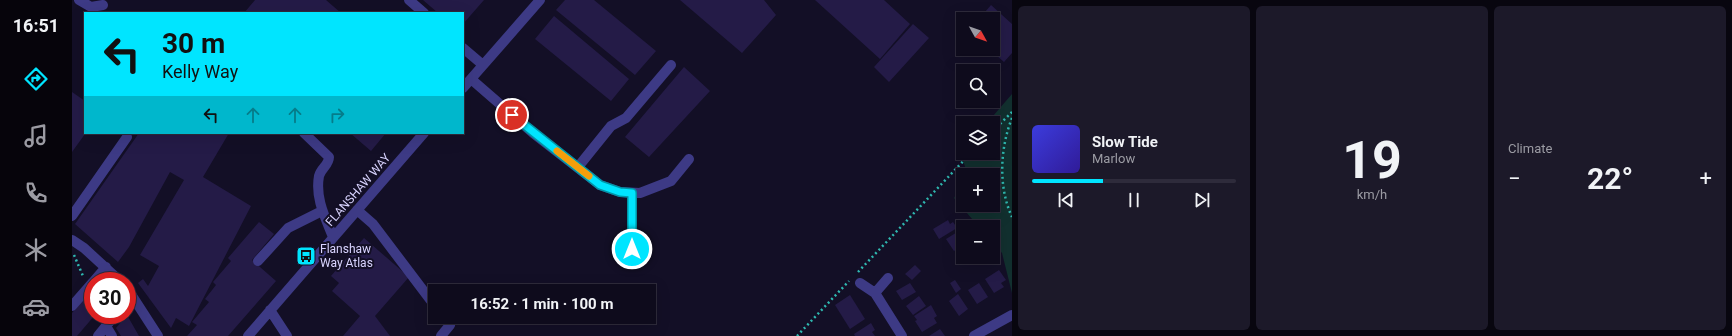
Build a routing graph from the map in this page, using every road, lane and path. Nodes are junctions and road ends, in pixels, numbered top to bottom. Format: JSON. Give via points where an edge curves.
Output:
{"nodes":[{"id":1,"x":79,"y":0,"type":"edge"},
{"id":2,"x":409,"y":0,"type":"edge"},
{"id":3,"x":540,"y":0,"type":"edge"},
{"id":4,"x":104,"y":5,"type":"dead end"},
{"id":5,"x":423,"y":12,"type":"edge"},
{"id":6,"x":464,"y":49,"type":"edge"},
{"id":7,"x":483,"y":65,"type":"junction"},
{"id":8,"x":671,"y":65,"type":"dead end"},
{"id":9,"x":471,"y":79,"type":"junction"},
{"id":10,"x":464,"y":87,"type":"edge"},
{"id":11,"x":1012,"y":112,"type":"edge"},
{"id":12,"x":1012,"y":118,"type":"edge"},
{"id":13,"x":1000,"y":124,"type":"edge"},
{"id":14,"x":305,"y":134,"type":"edge"},
{"id":15,"x":423,"y":134,"type":"edge"},
{"id":16,"x":127,"y":137,"type":"dead end"},
{"id":17,"x":689,"y":159,"type":"dead end"},
{"id":18,"x":965,"y":160,"type":"edge"},
{"id":19,"x":578,"y":167,"type":"junction"},
{"id":20,"x":632,"y":193,"type":"junction"},
{"id":21,"x":357,"y":210,"type":"junction"},
{"id":22,"x":322,"y":211,"type":"junction"},
{"id":23,"x":72,"y":216,"type":"edge"},
{"id":24,"x":1012,"y":217,"type":"edge"},
{"id":25,"x":333,"y":237,"type":"junction"},
{"id":26,"x":72,"y":240,"type":"edge"},
{"id":27,"x":632,"y":249,"type":"dead end"},
{"id":28,"x":72,"y":251,"type":"edge"},
{"id":29,"x":258,"y":261,"type":"dead end"},
{"id":30,"x":106,"y":267,"type":"junction"},
{"id":31,"x":85,"y":272,"type":"edge"},
{"id":32,"x":102,"y":272,"type":"edge"},
{"id":33,"x":111,"y":272,"type":"edge"},
{"id":34,"x":888,"y":278,"type":"dead end"},
{"id":35,"x":855,"y":279,"type":"junction"},
{"id":36,"x":84,"y":292,"type":"edge"},
{"id":37,"x":875,"y":293,"type":"junction"},
{"id":38,"x":428,"y":297,"type":"edge"},
{"id":39,"x":136,"y":304,"type":"edge"},
{"id":40,"x":72,"y":306,"type":"edge"},
{"id":41,"x":270,"y":310,"type":"junction"},
{"id":42,"x":1012,"y":315,"type":"edge"},
{"id":43,"x":449,"y":324,"type":"edge"},
{"id":44,"x":106,"y":326,"type":"joint"},
{"id":45,"x":98,"y":336,"type":"edge"},
{"id":46,"x":112,"y":336,"type":"edge"},
{"id":47,"x":158,"y":336,"type":"edge"},
{"id":48,"x":248,"y":336,"type":"edge"},
{"id":49,"x":287,"y":336,"type":"edge"},
{"id":50,"x":441,"y":336,"type":"edge"},
{"id":51,"x":797,"y":336,"type":"edge"},
{"id":52,"x":902,"y":336,"type":"edge"},
{"id":53,"x":974,"y":336,"type":"edge"}],
"edges":[{"from":1,"to":4,"type":"street","via":[[91,7]]},
{"from":2,"to":5,"type":"street"},
{"from":3,"to":7,"type":"street"},
{"from":6,"to":7,"type":"street"},
{"from":7,"to":9,"type":"street"},
{"from":8,"to":19,"type":"street","via":[[626,118],[611,126]]},
{"from":9,"to":10,"type":"street"},
{"from":9,"to":19,"type":"street","via":[[533,133]]},
{"from":11,"to":13,"type":"path"},
{"from":12,"to":24,"type":"path","via":[[1002,163],[1006,205]]},
{"from":14,"to":22,"type":"street","via":[[329,156],[329,162],[319,174],[318,192]]},
{"from":15,"to":21,"type":"street","name":"FLANSHAW WAY"},
{"from":16,"to":23,"type":"street"},
{"from":17,"to":20,"type":"street","via":[[671,181],[640,193]]},
{"from":18,"to":35,"type":"path"},
{"from":19,"to":20,"type":"street","via":[[600,185]]},
{"from":20,"to":27,"type":"street"},
{"from":21,"to":25,"type":"street","name":"FLANSHAW WAY"},
{"from":21,"to":38,"type":"street","via":[[373,224]]},
{"from":22,"to":25,"type":"street"},
{"from":22,"to":29,"type":"street","via":[[288,228]]},
{"from":25,"to":41,"type":"street","name":"FLANSHAW WAY"},
{"from":26,"to":30,"type":"street"},
{"from":28,"to":31,"type":"path"},
{"from":30,"to":32,"type":"street"},
{"from":30,"to":33,"type":"street"},
{"from":34,"to":37,"type":"street"},
{"from":35,"to":37,"type":"street"},
{"from":35,"to":51,"type":"path"},
{"from":36,"to":40,"type":"street"},
{"from":37,"to":52,"type":"street"},
{"from":39,"to":47,"type":"street"},
{"from":41,"to":48,"type":"street","name":"FLANSHAW WAY"},
{"from":41,"to":49,"type":"street"},
{"from":42,"to":53,"type":"street"},
{"from":43,"to":50,"type":"street"},
{"from":44,"to":45,"type":"street"},
{"from":44,"to":46,"type":"street"}]}
